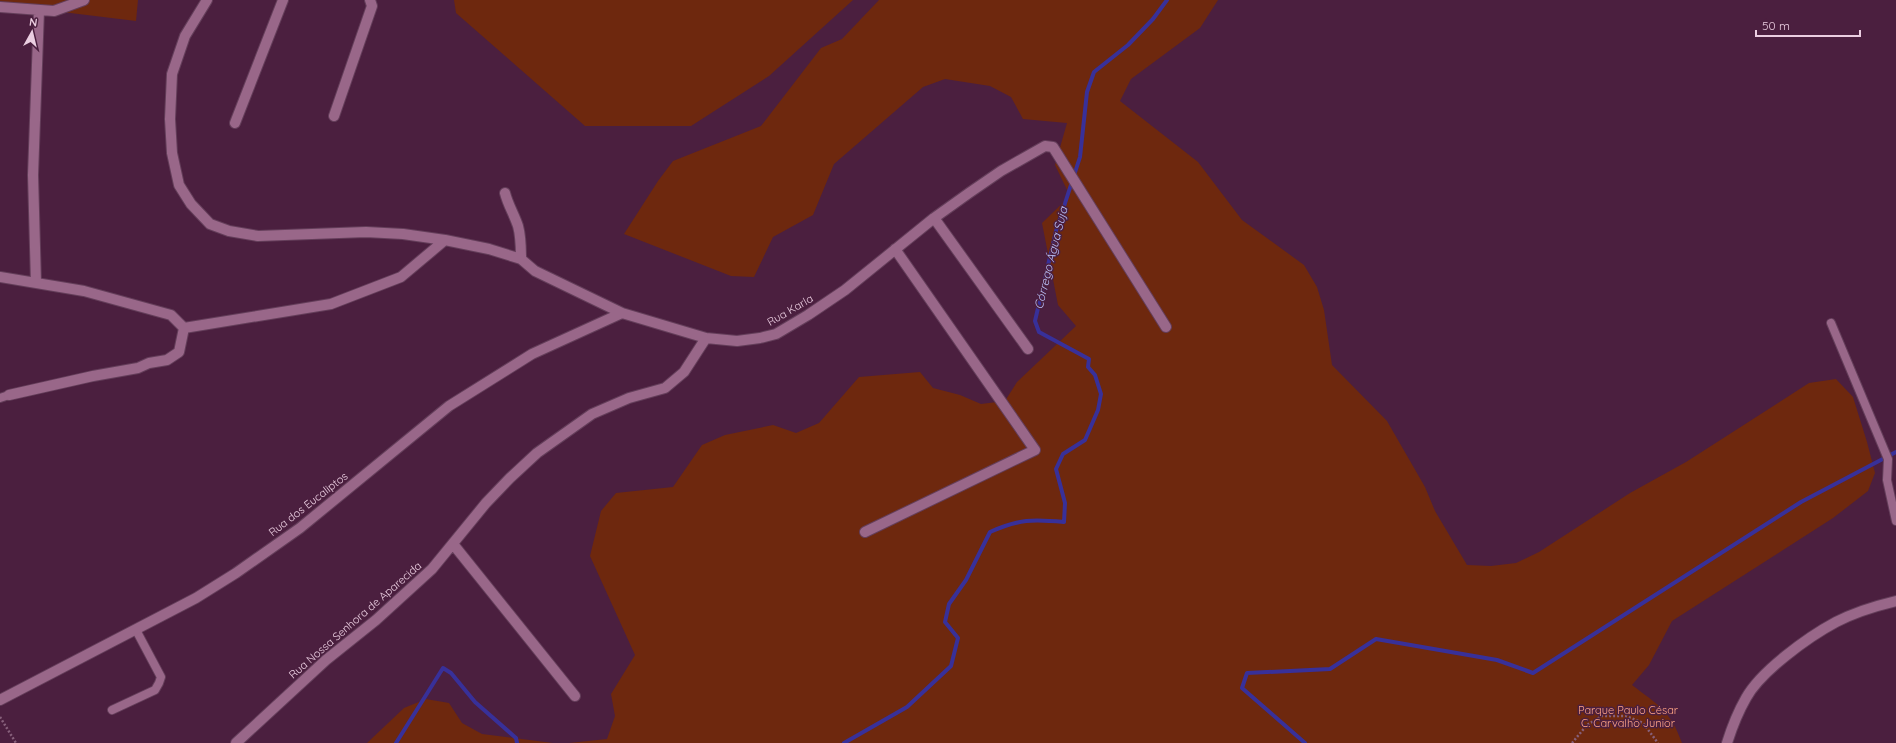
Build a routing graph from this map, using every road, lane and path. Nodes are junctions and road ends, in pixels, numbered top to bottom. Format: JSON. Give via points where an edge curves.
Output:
{"nodes":[{"id":1,"x":84,"y":0,"type":"edge"},
{"id":2,"x":207,"y":0,"type":"edge"},
{"id":3,"x":283,"y":0,"type":"edge"},
{"id":4,"x":370,"y":0,"type":"edge"},
{"id":5,"x":0,"y":7,"type":"edge"},
{"id":6,"x":39,"y":10,"type":"junction"},
{"id":7,"x":334,"y":116,"type":"dead end"},
{"id":8,"x":235,"y":123,"type":"dead end"},
{"id":9,"x":505,"y":193,"type":"dead end"},
{"id":10,"x":934,"y":218,"type":"junction"},
{"id":11,"x":445,"y":240,"type":"junction"},
{"id":12,"x":895,"y":250,"type":"junction"},
{"id":13,"x":521,"y":259,"type":"junction"},
{"id":14,"x":0,"y":277,"type":"edge"},
{"id":15,"x":36,"y":283,"type":"junction"},
{"id":16,"x":622,"y":313,"type":"junction"},
{"id":17,"x":1831,"y":323,"type":"dead end"},
{"id":18,"x":1166,"y":327,"type":"dead end"},
{"id":19,"x":184,"y":328,"type":"junction"},
{"id":20,"x":706,"y":338,"type":"junction"},
{"id":21,"x":1028,"y":349,"type":"dead end"},
{"id":22,"x":5,"y":396,"type":"edge"},
{"id":23,"x":1896,"y":522,"type":"edge"},
{"id":24,"x":865,"y":532,"type":"dead end"},
{"id":25,"x":453,"y":544,"type":"junction"},
{"id":26,"x":1896,"y":601,"type":"edge"},
{"id":27,"x":136,"y":630,"type":"junction"},
{"id":28,"x":575,"y":696,"type":"dead end"},
{"id":29,"x":0,"y":700,"type":"edge"},
{"id":30,"x":112,"y":710,"type":"dead end"},
{"id":31,"x":0,"y":717,"type":"edge"},
{"id":32,"x":16,"y":743,"type":"edge"},
{"id":33,"x":236,"y":743,"type":"edge"},
{"id":34,"x":1572,"y":743,"type":"edge"},
{"id":35,"x":1658,"y":743,"type":"edge"},
{"id":36,"x":1727,"y":743,"type":"edge"}],
"edges":[{"from":1,"to":6,"type":"street","via":[[54,11]]},
{"from":2,"to":11,"type":"street","via":[[185,36],[172,74],[170,119],[172,153],[179,185],[191,204],[210,224],[229,231],[258,236],[366,232]]},
{"from":3,"to":8,"type":"street"},
{"from":4,"to":7,"type":"street","via":[[372,6]]},
{"from":5,"to":6,"type":"street"},
{"from":6,"to":15,"type":"street","via":[[33,175]]},
{"from":9,"to":13,"type":"street","via":[[517,224]]},
{"from":10,"to":12,"type":"street","name":"Rua Karla"},
{"from":10,"to":18,"type":"street","name":"Rua Karla","via":[[1001,171],[1045,146],[1053,147]]},
{"from":10,"to":21,"type":"street"},
{"from":11,"to":13,"type":"street"},
{"from":11,"to":19,"type":"street","via":[[401,278],[331,304]]},
{"from":12,"to":20,"type":"street","name":"Rua Karla","via":[[845,290],[776,334],[737,341]]},
{"from":12,"to":24,"type":"street","via":[[1035,450]]},
{"from":13,"to":16,"type":"street","name":"Rua Karla","via":[[535,271]]},
{"from":14,"to":15,"type":"street"},
{"from":15,"to":19,"type":"street","via":[[84,291],[172,315]]},
{"from":16,"to":20,"type":"street","name":"Rua Karla"},
{"from":16,"to":27,"type":"street","name":"Rua dos Eucaliptos","via":[[532,354],[449,406],[300,528],[196,598]]},
{"from":17,"to":23,"type":"lane","via":[[1888,459],[1887,480]]},
{"from":19,"to":22,"type":"street","via":[[179,352],[167,360]]},
{"from":20,"to":25,"type":"street","name":"Rua Nossa Senhora de Aparecida","via":[[684,372],[665,388],[629,398],[592,414],[538,453],[486,503]]},
{"from":25,"to":28,"type":"street"},
{"from":25,"to":33,"type":"street","name":"Rua Nossa Senhora de Aparecida","via":[[426,574],[376,620],[326,660]]},
{"from":26,"to":36,"type":"street","via":[[1872,607],[1836,622],[1769,670],[1746,697]]},
{"from":27,"to":29,"type":"street","name":"Rua dos Eucaliptos"},
{"from":27,"to":30,"type":"lane","via":[[161,677],[155,690]]},
{"from":31,"to":32,"type":"path"},
{"from":34,"to":35,"type":"path","via":[[1587,725],[1602,716],[1626,716],[1643,723]]}]}
